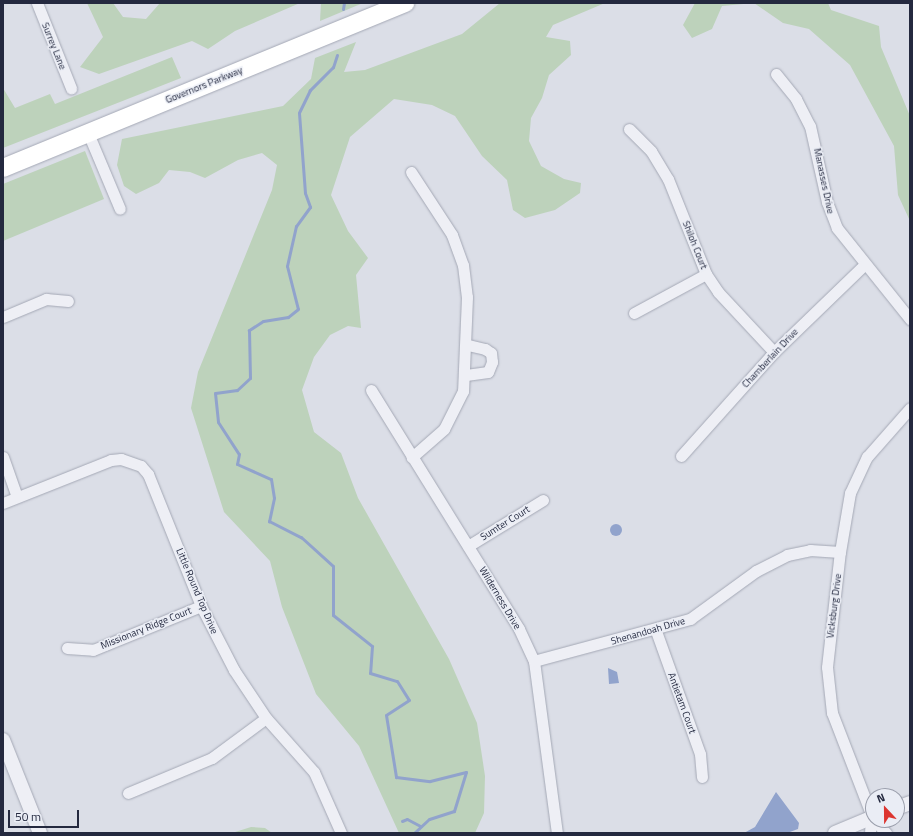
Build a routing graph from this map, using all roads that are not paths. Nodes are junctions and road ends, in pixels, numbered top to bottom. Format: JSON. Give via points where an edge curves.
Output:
{"nodes":[{"id":1,"x":37,"y":3,"type":"edge"},
{"id":2,"x":405,"y":3,"type":"edge"},
{"id":3,"x":776,"y":74,"type":"dead end"},
{"id":4,"x":71,"y":88,"type":"dead end"},
{"id":5,"x":629,"y":128,"type":"dead end"},
{"id":6,"x":88,"y":133,"type":"junction"},
{"id":7,"x":3,"y":168,"type":"edge"},
{"id":8,"x":411,"y":172,"type":"dead end"},
{"id":9,"x":120,"y":209,"type":"dead end"},
{"id":10,"x":864,"y":265,"type":"junction"},
{"id":11,"x":706,"y":274,"type":"junction"},
{"id":12,"x":68,"y":301,"type":"dead end"},
{"id":13,"x":634,"y":313,"type":"dead end"},
{"id":14,"x":3,"y":317,"type":"edge"},
{"id":15,"x":910,"y":319,"type":"edge"},
{"id":16,"x":466,"y":345,"type":"junction"},
{"id":17,"x":774,"y":352,"type":"junction"},
{"id":18,"x":466,"y":375,"type":"junction"},
{"id":19,"x":371,"y":390,"type":"dead end"},
{"id":20,"x":910,"y":408,"type":"edge"},
{"id":21,"x":681,"y":456,"type":"dead end"},
{"id":22,"x":3,"y":457,"type":"edge"},
{"id":23,"x":412,"y":457,"type":"junction"},
{"id":24,"x":17,"y":498,"type":"junction"},
{"id":25,"x":542,"y":500,"type":"dead end"},
{"id":26,"x":3,"y":503,"type":"edge"},
{"id":27,"x":468,"y":546,"type":"junction"},
{"id":28,"x":840,"y":552,"type":"junction"},
{"id":29,"x":201,"y":606,"type":"junction"},
{"id":30,"x":656,"y":631,"type":"junction"},
{"id":31,"x":67,"y":648,"type":"dead end"},
{"id":32,"x":534,"y":661,"type":"junction"},
{"id":33,"x":266,"y":718,"type":"junction"},
{"id":34,"x":3,"y":740,"type":"edge"},
{"id":35,"x":702,"y":777,"type":"dead end"},
{"id":36,"x":128,"y":794,"type":"dead end"},
{"id":37,"x":865,"y":798,"type":"edge"},
{"id":38,"x":865,"y":822,"type":"edge"},
{"id":39,"x":40,"y":833,"type":"edge"},
{"id":40,"x":341,"y":833,"type":"edge"},
{"id":41,"x":557,"y":833,"type":"edge"},
{"id":42,"x":835,"y":833,"type":"edge"}],
"edges":[{"from":1,"to":4,"type":"street","name":"Surrey Lane"},
{"from":2,"to":6,"type":"main road","name":"Governors Parkway"},
{"from":3,"to":10,"type":"street","name":"Manasses Drive","via":[[796,98],[810,126],[827,202],[837,228]]},
{"from":5,"to":11,"type":"street","name":"Shiloh Court","via":[[651,152],[668,179]]},
{"from":6,"to":7,"type":"main road","name":"Governors Parkway"},
{"from":6,"to":9,"type":"street"},
{"from":8,"to":16,"type":"street","via":[[444,221],[458,250],[467,298]]},
{"from":10,"to":15,"type":"street","name":"Manasses Drive"},
{"from":10,"to":17,"type":"street","name":"Chamberlain Drive"},
{"from":11,"to":13,"type":"street"},
{"from":11,"to":17,"type":"street","name":"Shiloh Court","via":[[731,310]]},
{"from":12,"to":14,"type":"street","via":[[46,299]]},
{"from":16,"to":18,"type":"street"},
{"from":16,"to":18,"type":"street","via":[[484,348],[491,353],[492,362],[488,372]]},
{"from":17,"to":21,"type":"street","name":"Chamberlain Drive"},
{"from":18,"to":23,"type":"street","via":[[452,417],[434,440]]},
{"from":19,"to":23,"type":"street","name":"Wilderness Drive"},
{"from":20,"to":28,"type":"street","name":"Vicksburg Drive","via":[[860,468],[850,493]]},
{"from":22,"to":24,"type":"street"},
{"from":23,"to":27,"type":"street","name":"Wilderness Drive"},
{"from":24,"to":26,"type":"street","name":"Little Round Top Drive"},
{"from":24,"to":29,"type":"street","name":"Little Round Top Drive","via":[[111,460],[121,459],[141,466],[148,474]]},
{"from":25,"to":27,"type":"street","name":"Sumter Court"},
{"from":27,"to":32,"type":"street","name":"Wilderness Drive","via":[[519,629]]},
{"from":28,"to":30,"type":"street","name":"Shenandoah Drive","via":[[810,550],[776,559],[702,613]]},
{"from":28,"to":37,"type":"street","name":"Vicksburg Drive","via":[[827,690],[832,713]]},
{"from":29,"to":31,"type":"street","name":"Missionary Ridge Court","via":[[93,650]]},
{"from":29,"to":33,"type":"street","name":"Little Round Top Drive","via":[[234,670]]},
{"from":30,"to":32,"type":"street","name":"Shenandoah Drive"},
{"from":30,"to":35,"type":"street","name":"Antietam Court","via":[[700,754]]},
{"from":32,"to":41,"type":"street","name":"Wilderness Drive"},
{"from":33,"to":36,"type":"street","via":[[212,758]]},
{"from":33,"to":40,"type":"street","name":"Little Round Top Drive","via":[[314,772]]},
{"from":34,"to":39,"type":"street"},
{"from":38,"to":42,"type":"street"}]}
